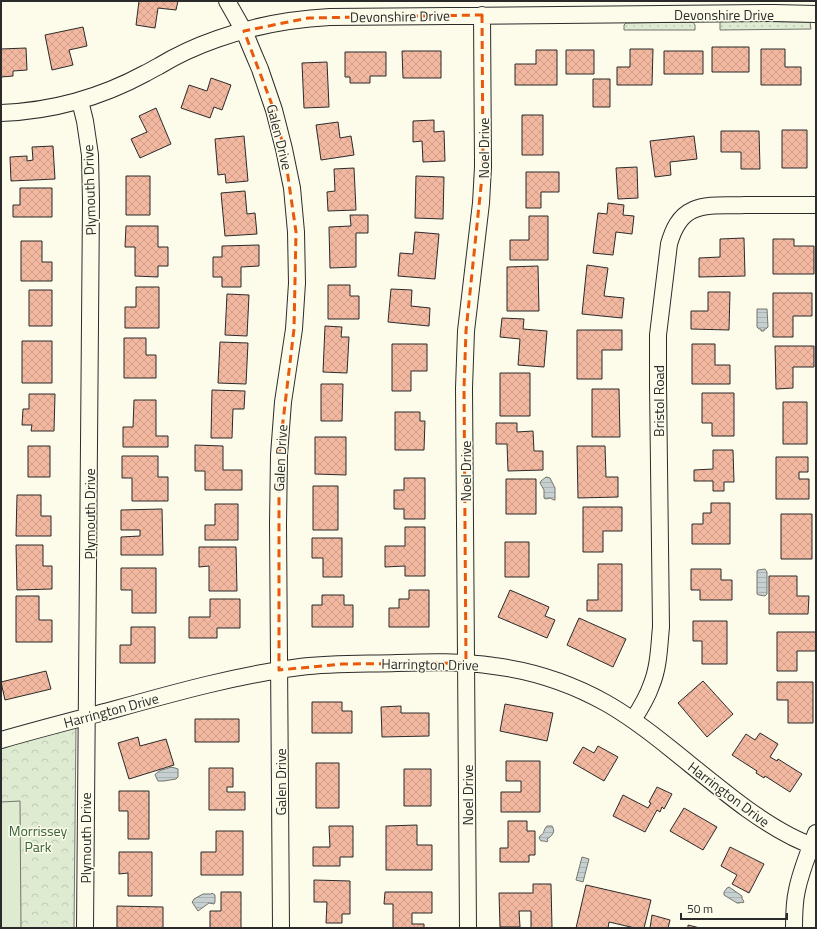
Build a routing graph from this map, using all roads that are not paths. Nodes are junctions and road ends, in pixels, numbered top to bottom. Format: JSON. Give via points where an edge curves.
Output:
{"nodes":[{"id":1,"x":228,"y":1,"type":"edge"},
{"id":2,"x":816,"y":14,"type":"edge"},
{"id":3,"x":482,"y":15,"type":"junction"},
{"id":4,"x":244,"y":31,"type":"junction"},
{"id":5,"x":80,"y":101,"type":"junction"},
{"id":6,"x":1,"y":113,"type":"edge"},
{"id":7,"x":816,"y":205,"type":"edge"},
{"id":8,"x":466,"y":663,"type":"junction"},
{"id":9,"x":279,"y":670,"type":"junction"},
{"id":10,"x":86,"y":717,"type":"junction"},
{"id":11,"x":633,"y":720,"type":"junction"},
{"id":12,"x":1,"y":740,"type":"edge"},
{"id":13,"x":814,"y":842,"type":"edge"},
{"id":14,"x":85,"y":928,"type":"edge"},
{"id":15,"x":281,"y":928,"type":"edge"},
{"id":16,"x":468,"y":928,"type":"edge"},
{"id":17,"x":794,"y":928,"type":"edge"}],
"edges":[{"from":1,"to":4,"type":"street","name":"Galen Drive"},
{"from":2,"to":3,"type":"street","name":"Devonshire Drive"},
{"from":3,"to":4,"type":"street","name":"Devonshire Drive","via":[[308,18]]},
{"from":3,"to":8,"type":"street","name":"Noel Drive","via":[[483,167],[466,331],[464,388]]},
{"from":4,"to":5,"type":"street","name":"Devonshire Drive","via":[[185,52],[112,89]]},
{"from":4,"to":9,"type":"street","name":"Galen Drive","via":[[272,103],[284,149],[292,188],[296,232],[297,283],[279,455]]},
{"from":5,"to":6,"type":"street","name":"Devonshire Drive","via":[[47,109]]},
{"from":5,"to":10,"type":"street","name":"Plymouth Drive","via":[[90,155],[91,202]]},
{"from":7,"to":11,"type":"street","name":"Bristol Road","via":[[702,207],[684,216],[673,232],[669,244],[658,335],[661,627],[658,663],[652,685]]},
{"from":8,"to":9,"type":"street","name":"Harrington Drive","via":[[342,664]]},
{"from":8,"to":11,"type":"street","name":"Harrington Drive","via":[[532,673],[606,703]]},
{"from":8,"to":16,"type":"street","name":"Noel Drive"},
{"from":9,"to":10,"type":"street","name":"Harrington Drive","via":[[234,678]]},
{"from":9,"to":15,"type":"street","name":"Galen Drive"},
{"from":10,"to":12,"type":"street","name":"Harrington Drive"},
{"from":10,"to":14,"type":"street","name":"Plymouth Drive"},
{"from":11,"to":13,"type":"street","name":"Harrington Drive","via":[[764,821],[787,834]]},
{"from":13,"to":17,"type":"street","via":[[804,863],[797,890]]}]}
